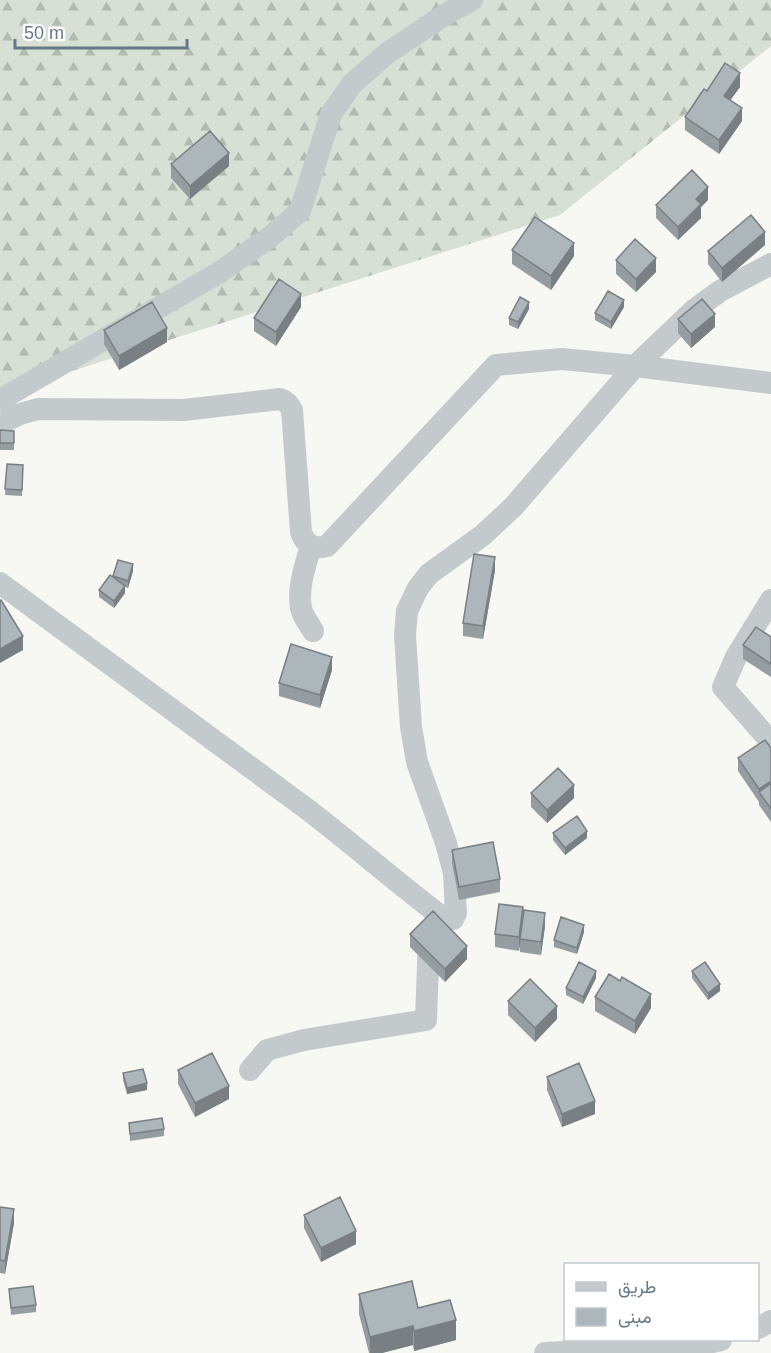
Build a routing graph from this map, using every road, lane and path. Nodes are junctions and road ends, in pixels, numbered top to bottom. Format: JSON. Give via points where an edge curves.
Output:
{"nodes":[{"id":1,"x":472,"y":0,"type":"edge"},
{"id":2,"x":771,"y":264,"type":"edge"},
{"id":3,"x":635,"y":366,"type":"junction"},
{"id":4,"x":771,"y":383,"type":"edge"},
{"id":5,"x":0,"y":400,"type":"edge"},
{"id":6,"x":0,"y":424,"type":"edge"},
{"id":7,"x":312,"y":546,"type":"junction"},
{"id":8,"x":0,"y":583,"type":"edge"},
{"id":9,"x":771,"y":600,"type":"edge"},
{"id":10,"x":313,"y":632,"type":"dead end"},
{"id":11,"x":771,"y":742,"type":"edge"},
{"id":12,"x":430,"y":908,"type":"junction"},
{"id":13,"x":250,"y":1070,"type":"dead end"},
{"id":14,"x":718,"y":1341,"type":"edge"},
{"id":15,"x":544,"y":1353,"type":"edge"}],
"edges":[{"from":1,"to":5,"type":"lane","via":[[386,54],[352,84],[331,114],[300,211],[270,237],[220,272]]},
{"from":2,"to":3,"type":"lane","via":[[707,299]]},
{"from":3,"to":4,"type":"lane"},
{"from":3,"to":7,"type":"lane","via":[[562,359],[496,365],[327,546]]},
{"from":3,"to":12,"type":"lane","via":[[514,506],[483,535],[429,574],[407,611],[411,727],[417,762],[454,873],[453,919],[446,920]]},
{"from":6,"to":7,"type":"lane","via":[[38,409],[184,410],[284,400],[292,410],[301,532]]},
{"from":7,"to":10,"type":"lane","via":[[303,572],[301,599],[302,613]]},
{"from":8,"to":12,"type":"lane","via":[[307,809]]},
{"from":9,"to":11,"type":"lane","via":[[736,657],[723,687]]},
{"from":12,"to":13,"type":"lane","via":[[426,1020],[267,1050]]},
{"from":14,"to":15,"type":"lane","via":[[688,1348]]}]}
